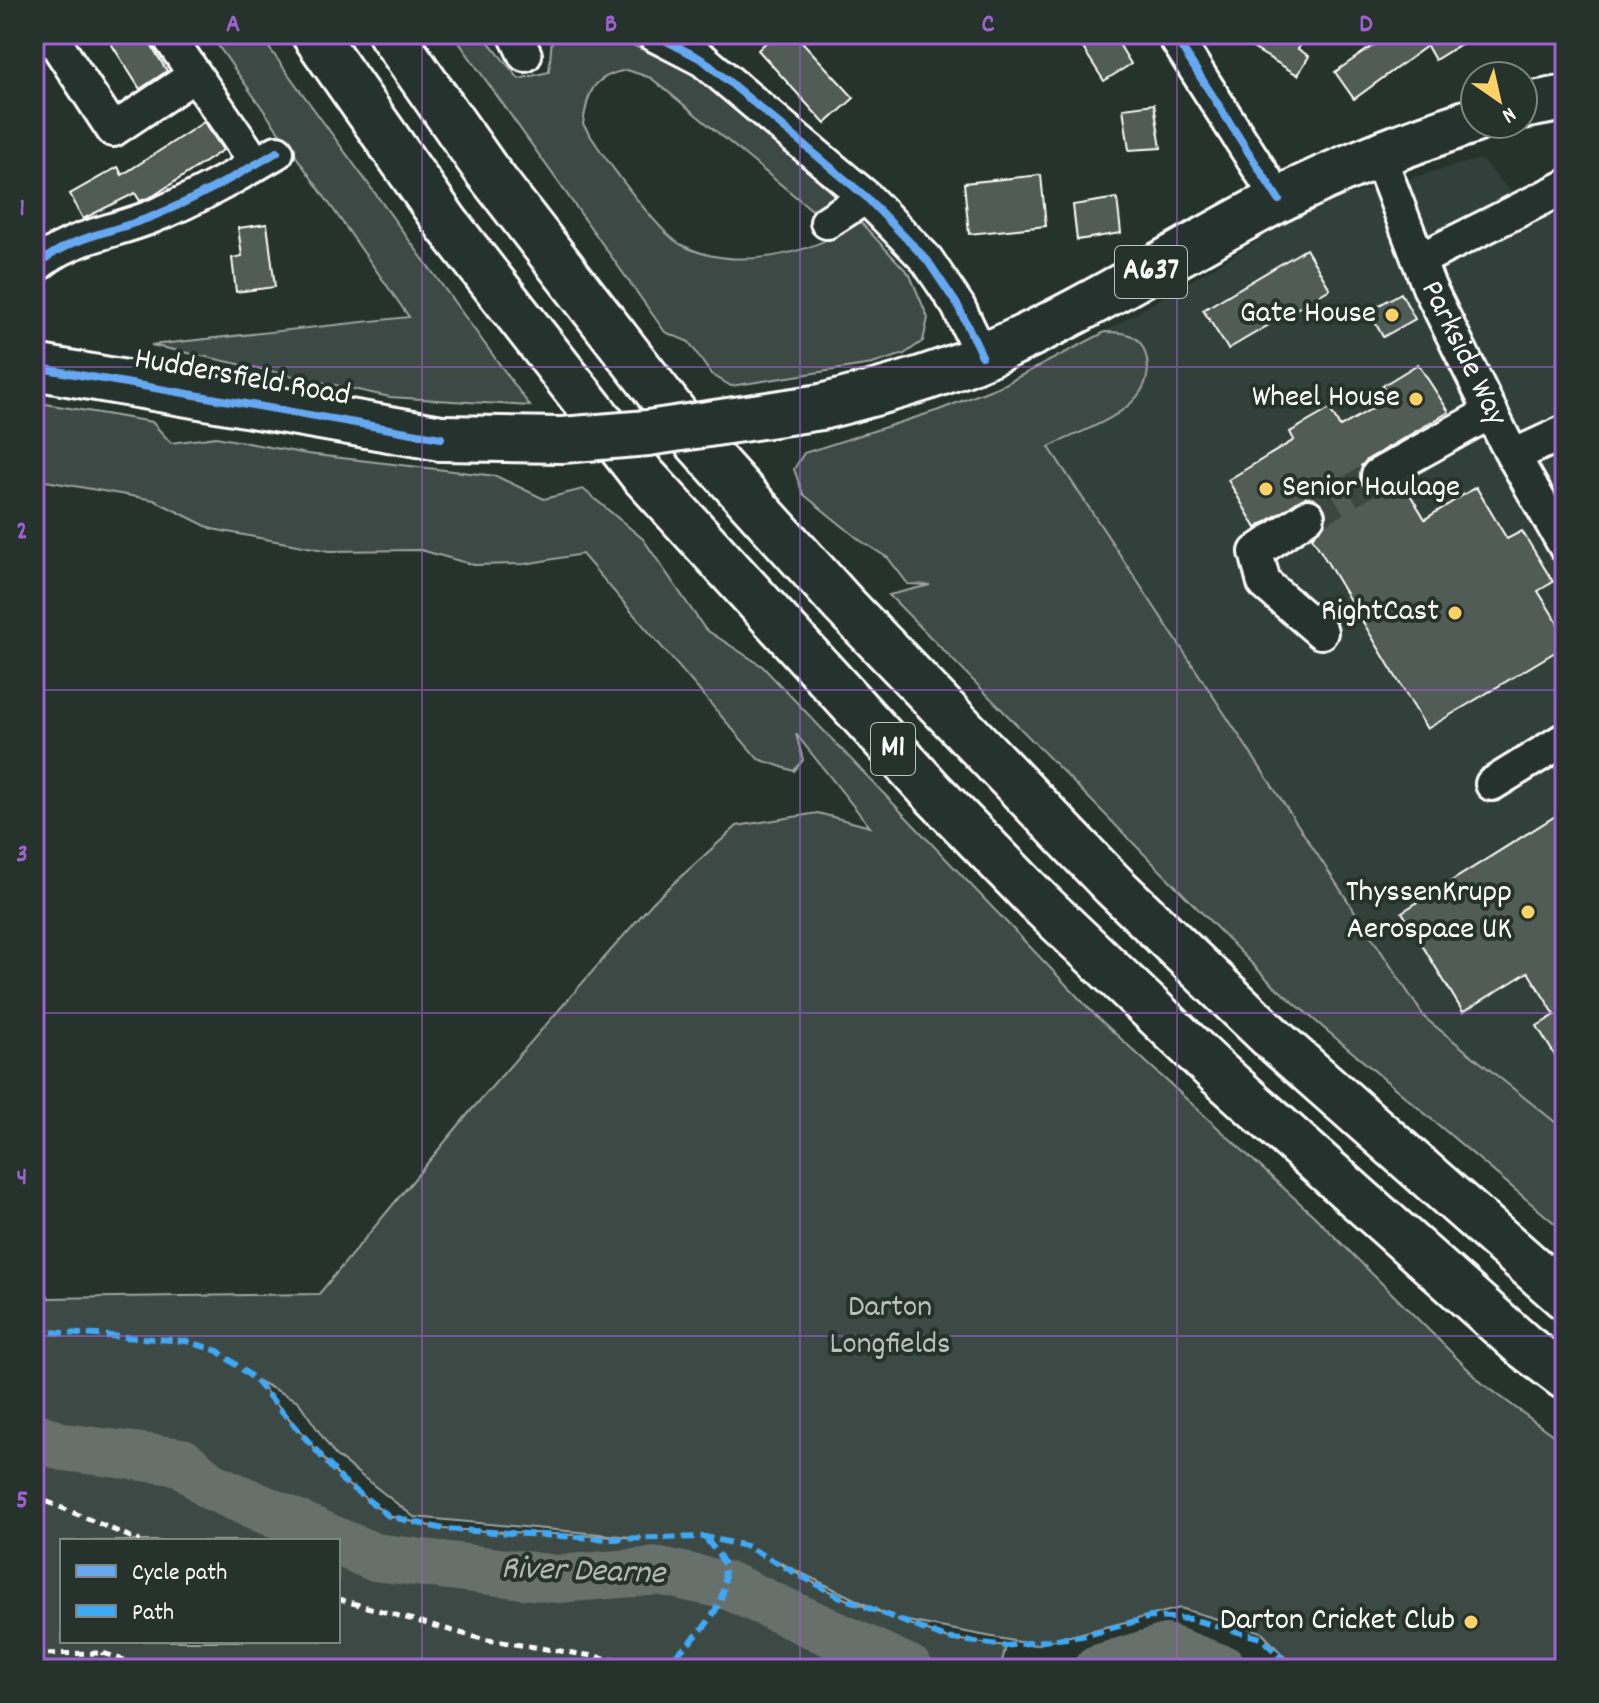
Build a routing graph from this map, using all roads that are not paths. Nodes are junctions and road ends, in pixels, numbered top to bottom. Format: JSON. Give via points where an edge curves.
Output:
{"nodes":[{"id":1,"x":50,"y":34,"type":"edge"},
{"id":2,"x":167,"y":34,"type":"edge"},
{"id":3,"x":314,"y":34,"type":"edge"},
{"id":4,"x":391,"y":34,"type":"edge"},
{"id":5,"x":653,"y":34,"type":"edge"},
{"id":6,"x":1173,"y":34,"type":"edge"},
{"id":7,"x":195,"y":75,"type":"junction"},
{"id":8,"x":1565,"y":98,"type":"edge"},
{"id":9,"x":1539,"y":103,"type":"edge"},
{"id":10,"x":1459,"y":125,"type":"edge"},
{"id":11,"x":1378,"y":153,"type":"junction"},
{"id":12,"x":1565,"y":187,"type":"edge"},
{"id":13,"x":866,"y":197,"type":"junction"},
{"id":14,"x":1279,"y":200,"type":"junction"},
{"id":15,"x":827,"y":222,"type":"dead end"},
{"id":16,"x":1419,"y":260,"type":"junction"},
{"id":17,"x":34,"y":268,"type":"edge"},
{"id":18,"x":982,"y":356,"type":"junction"},
{"id":19,"x":34,"y":367,"type":"edge"},
{"id":20,"x":1491,"y":412,"type":"junction"},
{"id":21,"x":1565,"y":432,"type":"edge"},
{"id":22,"x":1513,"y":456,"type":"junction"},
{"id":23,"x":1378,"y":475,"type":"tunnel mouth"},
{"id":24,"x":1308,"y":516,"type":"tunnel mouth"},
{"id":25,"x":1565,"y":546,"type":"edge"},
{"id":26,"x":1321,"y":632,"type":"dead end"},
{"id":27,"x":1565,"y":739,"type":"edge"},
{"id":28,"x":1492,"y":784,"type":"dead end"},
{"id":29,"x":1565,"y":1297,"type":"edge"},
{"id":30,"x":1565,"y":1377,"type":"edge"}],
"edges":[{"from":1,"to":7,"type":"street","via":[[113,130]]},
{"from":2,"to":7,"type":"street"},
{"from":3,"to":30,"type":"highway","number":"M1","via":[[447,224],[642,474],[934,794],[1218,1073]]},
{"from":4,"to":29,"type":"highway","number":"M1","via":[[487,171],[695,440],[843,604],[992,761],[1274,1040]]},
{"from":5,"to":13,"type":"street","via":[[703,60]]},
{"from":6,"to":14,"type":"street"},
{"from":7,"to":17,"type":"street","via":[[266,158],[204,195],[66,245]]},
{"from":8,"to":9,"type":"highway"},
{"from":10,"to":11,"type":"highway","name":"Huddersfield Road","number":"A637"},
{"from":11,"to":14,"type":"highway","name":"Huddersfield Road","number":"A637"},
{"from":11,"to":16,"type":"street","name":"Parkside Way"},
{"from":12,"to":16,"type":"street"},
{"from":13,"to":15,"type":"street"},
{"from":13,"to":18,"type":"street","via":[[927,260],[958,306]]},
{"from":14,"to":18,"type":"highway","name":"Huddersfield Road","number":"A637","via":[[1106,297]]},
{"from":16,"to":20,"type":"street","name":"Parkside Way"},
{"from":18,"to":19,"type":"highway","name":"Huddersfield Road","number":"A637","bridge":true,"via":[[914,382],[821,407],[562,440],[441,438]]},
{"from":20,"to":22,"type":"street","name":"Parkside Way"},
{"from":20,"to":23,"type":"street"},
{"from":21,"to":22,"type":"street"},
{"from":22,"to":25,"type":"street","name":"Parkside Way"},
{"from":24,"to":26,"type":"street","via":[[1256,552],[1264,583]]},
{"from":27,"to":28,"type":"street"}]}
